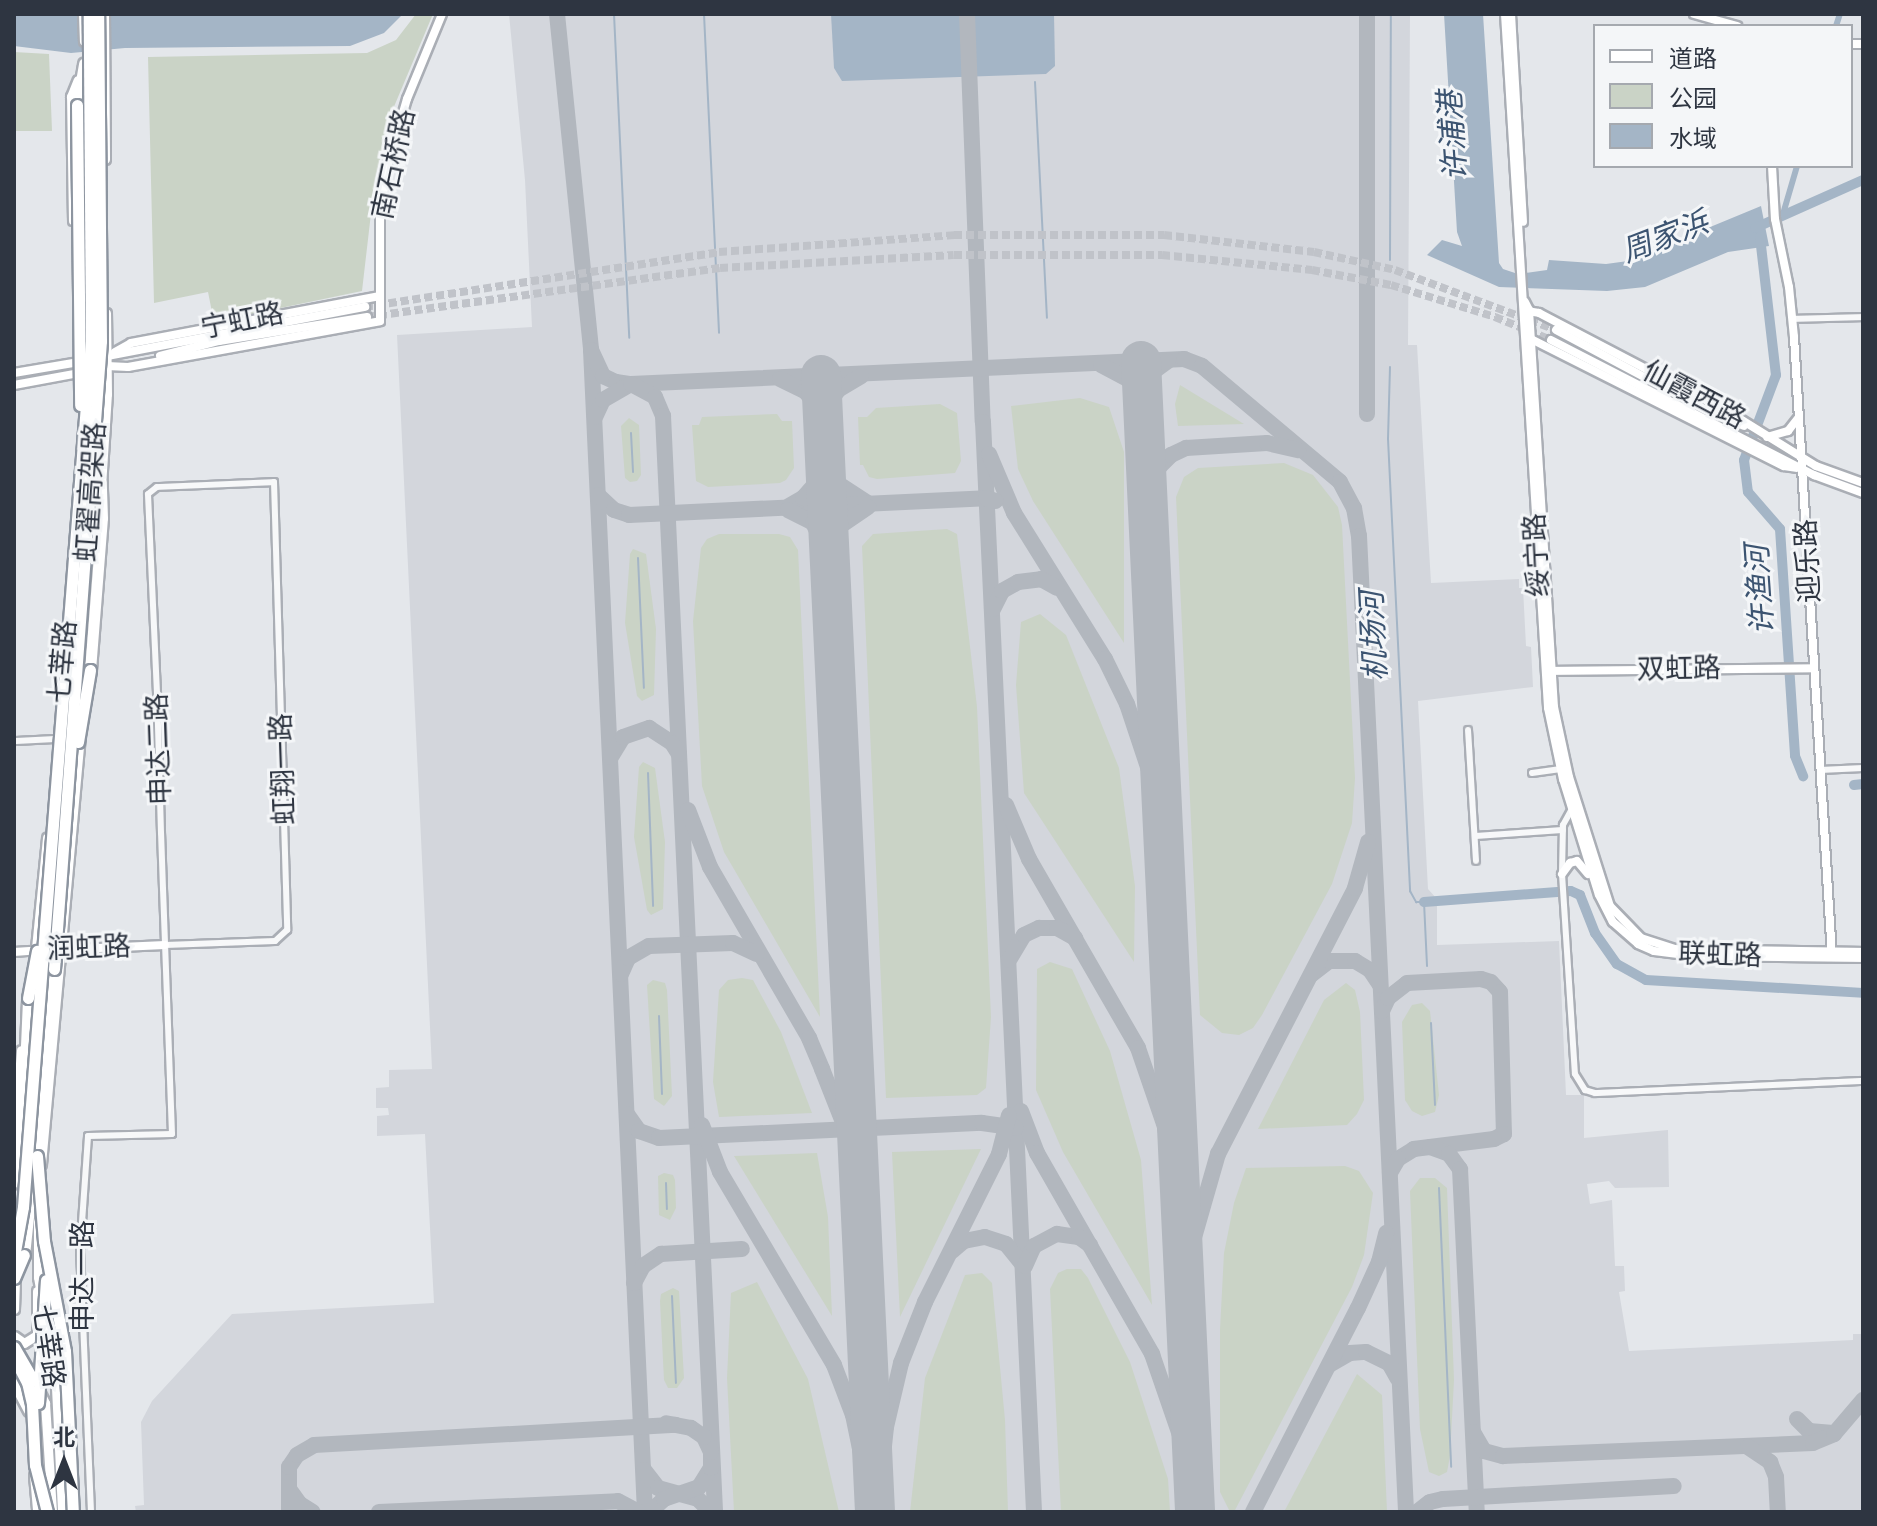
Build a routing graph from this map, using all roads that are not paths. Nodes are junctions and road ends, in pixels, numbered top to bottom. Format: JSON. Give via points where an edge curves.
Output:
{"nodes":[{"id":1,"x":86,"y":14,"type":"edge"},
{"id":2,"x":98,"y":14,"type":"edge"},
{"id":3,"x":104,"y":14,"type":"edge"},
{"id":4,"x":442,"y":14,"type":"edge"},
{"id":5,"x":1508,"y":14,"type":"edge"},
{"id":6,"x":1694,"y":14,"type":"edge"},
{"id":7,"x":1730,"y":24,"type":"edge"},
{"id":8,"x":84,"y":60,"type":"junction"},
{"id":9,"x":1772,"y":168,"type":"edge"},
{"id":10,"x":379,"y":296,"type":"junction"},
{"id":11,"x":1526,"y":311,"type":"junction"},
{"id":12,"x":1863,"y":317,"type":"edge"},
{"id":13,"x":1792,"y":319,"type":"junction"},
{"id":14,"x":380,"y":321,"type":"joint"},
{"id":15,"x":1556,"y":330,"type":"tunnel mouth"},
{"id":16,"x":1528,"y":337,"type":"junction"},
{"id":17,"x":1551,"y":340,"type":"tunnel mouth"},
{"id":18,"x":198,"y":345,"type":"junction"},
{"id":19,"x":239,"y":347,"type":"junction"},
{"id":20,"x":107,"y":361,"type":"junction"},
{"id":21,"x":76,"y":363,"type":"junction"},
{"id":22,"x":87,"y":366,"type":"junction"},
{"id":23,"x":14,"y":373,"type":"edge"},
{"id":24,"x":14,"y":385,"type":"edge"},
{"id":25,"x":1681,"y":387,"type":"junction"},
{"id":26,"x":1719,"y":417,"type":"junction"},
{"id":27,"x":1798,"y":418,"type":"junction"},
{"id":28,"x":1727,"y":424,"type":"junction"},
{"id":29,"x":1766,"y":437,"type":"junction"},
{"id":30,"x":1760,"y":450,"type":"junction"},
{"id":31,"x":1801,"y":457,"type":"junction"},
{"id":32,"x":1784,"y":466,"type":"junction"},
{"id":33,"x":1802,"y":469,"type":"junction"},
{"id":34,"x":81,"y":471,"type":"junction"},
{"id":35,"x":101,"y":482,"type":"junction"},
{"id":36,"x":274,"y":482,"type":"joint"},
{"id":37,"x":1803,"y":482,"type":"junction"},
{"id":38,"x":1863,"y":483,"type":"edge"},
{"id":39,"x":1863,"y":493,"type":"edge"},
{"id":40,"x":1814,"y":668,"type":"junction"},
{"id":41,"x":1547,"y":671,"type":"junction"},
{"id":42,"x":1468,"y":730,"type":"dead end"},
{"id":43,"x":57,"y":739,"type":"junction"},
{"id":44,"x":80,"y":739,"type":"junction"},
{"id":45,"x":14,"y":741,"type":"edge"},
{"id":46,"x":1863,"y":768,"type":"edge"},
{"id":47,"x":1561,"y":769,"type":"junction"},
{"id":48,"x":1820,"y":770,"type":"junction"},
{"id":49,"x":1532,"y":773,"type":"dead end"},
{"id":50,"x":69,"y":781,"type":"junction"},
{"id":51,"x":1574,"y":805,"type":"junction"},
{"id":52,"x":1563,"y":830,"type":"junction"},
{"id":53,"x":1475,"y":836,"type":"junction"},
{"id":54,"x":1476,"y":861,"type":"dead end"},
{"id":55,"x":1562,"y":874,"type":"junction"},
{"id":56,"x":47,"y":892,"type":"junction"},
{"id":57,"x":1599,"y":895,"type":"junction"},
{"id":58,"x":165,"y":945,"type":"junction"},
{"id":59,"x":62,"y":949,"type":"junction"},
{"id":60,"x":35,"y":951,"type":"junction"},
{"id":61,"x":14,"y":952,"type":"edge"},
{"id":62,"x":1863,"y":952,"type":"edge"},
{"id":63,"x":1832,"y":955,"type":"junction"},
{"id":64,"x":1863,"y":958,"type":"edge"},
{"id":65,"x":1863,"y":1081,"type":"edge"},
{"id":66,"x":88,"y":1136,"type":"joint"},
{"id":67,"x":37,"y":1156,"type":"junction"},
{"id":68,"x":20,"y":1183,"type":"junction"},
{"id":69,"x":44,"y":1241,"type":"junction"},
{"id":70,"x":15,"y":1242,"type":"edge"},
{"id":71,"x":14,"y":1257,"type":"edge"},
{"id":72,"x":38,"y":1277,"type":"junction"},
{"id":73,"x":14,"y":1278,"type":"edge"},
{"id":74,"x":14,"y":1309,"type":"edge"},
{"id":75,"x":14,"y":1336,"type":"edge"},
{"id":76,"x":14,"y":1347,"type":"edge"},
{"id":77,"x":14,"y":1358,"type":"edge"},
{"id":78,"x":14,"y":1379,"type":"edge"},
{"id":79,"x":14,"y":1389,"type":"edge"},
{"id":80,"x":38,"y":1403,"type":"junction"},
{"id":81,"x":33,"y":1422,"type":"junction"},
{"id":82,"x":44,"y":1481,"type":"joint"},
{"id":83,"x":37,"y":1512,"type":"edge"},
{"id":84,"x":48,"y":1512,"type":"edge"},
{"id":85,"x":62,"y":1512,"type":"edge"},
{"id":86,"x":73,"y":1512,"type":"edge"},
{"id":87,"x":91,"y":1512,"type":"edge"}],
"edges":[{"from":1,"to":8,"type":"main road","name":"七莘路","bridge":true},
{"from":1,"to":34,"type":"highway","name":"虹翟高架路","bridge":true,"via":[[92,280]]},
{"from":2,"to":50,"type":"highway","name":"虹翟高架路","bridge":true,"via":[[101,341]]},
{"from":3,"to":20,"type":"main road","name":"七莘路","bridge":true},
{"from":4,"to":10,"type":"main road","name":"南石桥路","via":[[407,99],[388,164],[380,216]]},
{"from":5,"to":11,"type":"main road","name":"绥宁路"},
{"from":6,"to":7,"type":"main road"},
{"from":8,"to":21,"type":"main road","via":[[71,97]]},
{"from":8,"to":22,"type":"main road","name":"七莘路"},
{"from":8,"to":34,"type":"highway","bridge":true,"via":[[77,105]]},
{"from":9,"to":13,"type":"main road","name":"迎乐路"},
{"from":10,"to":14,"type":"main road","name":"南石桥路"},
{"from":10,"to":20,"type":"main road","name":"宁虹路","via":[[131,343]]},
{"from":11,"to":16,"type":"main road","name":"绥宁路"},
{"from":11,"to":25,"type":"main road","name":"仙霞西路"},
{"from":12,"to":13,"type":"street"},
{"from":13,"to":27,"type":"main road","name":"迎乐路"},
{"from":14,"to":19,"type":"main road","name":"宁虹路"},
{"from":15,"to":26,"type":"main road"},
{"from":16,"to":28,"type":"main road","name":"仙霞西路"},
{"from":16,"to":41,"type":"main road","name":"绥宁路"},
{"from":17,"to":28,"type":"main road"},
{"from":18,"to":19,"type":"main road"},
{"from":18,"to":20,"type":"main road","name":"宁虹路"},
{"from":18,"to":20,"type":"main road","name":"宁虹路","via":[[366,312]]},
{"from":19,"to":20,"type":"main road","name":"宁虹路","via":[[128,367]]},
{"from":20,"to":22,"type":"main road","name":"宁虹路"},
{"from":20,"to":35,"type":"main road","name":"七莘路"},
{"from":21,"to":22,"type":"main road","name":"宁虹路"},
{"from":21,"to":23,"type":"main road","name":"宁虹路"},
{"from":22,"to":24,"type":"main road","name":"宁虹路"},
{"from":22,"to":43,"type":"main road","name":"七莘路"},
{"from":25,"to":26,"type":"main road"},
{"from":25,"to":28,"type":"main road","name":"仙霞西路"},
{"from":26,"to":28,"type":"main road"},
{"from":27,"to":29,"type":"main road","via":[[1788,431]]},
{"from":27,"to":31,"type":"main road","name":"迎乐路"},
{"from":28,"to":29,"type":"main road","name":"仙霞西路"},
{"from":28,"to":30,"type":"main road"},
{"from":29,"to":31,"type":"main road","name":"仙霞西路"},
{"from":30,"to":32,"type":"main road","name":"仙霞西路"},
{"from":30,"to":33,"type":"main road","name":"仙霞西路"},
{"from":31,"to":33,"type":"main road","name":"迎乐路"},
{"from":31,"to":38,"type":"main road","name":"仙霞西路"},
{"from":32,"to":33,"type":"main road","name":"仙霞西路"},
{"from":32,"to":37,"type":"main road"},
{"from":33,"to":37,"type":"main road","name":"迎乐路"},
{"from":33,"to":39,"type":"main road","name":"仙霞西路"},
{"from":34,"to":56,"type":"highway","name":"虹翟高架路","bridge":true},
{"from":35,"to":44,"type":"main road","name":"七莘路"},
{"from":35,"to":50,"type":"highway","bridge":true,"via":[[90,670]]},
{"from":36,"to":58,"type":"street","name":"虹翔一路","via":[[287,930],[275,941]]},
{"from":36,"to":58,"type":"street","name":"申达二路","via":[[157,487],[148,494]]},
{"from":37,"to":40,"type":"main road","name":"迎乐路"},
{"from":40,"to":41,"type":"main road","name":"双虹路"},
{"from":40,"to":48,"type":"main road","name":"迎乐路"},
{"from":41,"to":47,"type":"main road","name":"绥宁路"},
{"from":41,"to":51,"type":"main road","name":"绥宁路"},
{"from":42,"to":53,"type":"street"},
{"from":43,"to":44,"type":"main road"},
{"from":43,"to":45,"type":"street"},
{"from":43,"to":60,"type":"main road","name":"七莘路"},
{"from":44,"to":59,"type":"main road","name":"七莘路"},
{"from":46,"to":48,"type":"street"},
{"from":47,"to":49,"type":"street"},
{"from":47,"to":51,"type":"main road","name":"绥宁路"},
{"from":48,"to":63,"type":"main road","name":"迎乐路"},
{"from":50,"to":67,"type":"highway","name":"虹翟高架路","bridge":true},
{"from":51,"to":52,"type":"street"},
{"from":51,"to":57,"type":"main road","name":"联虹路"},
{"from":51,"to":63,"type":"main road","name":"联虹路","via":[[1610,906],[1641,938],[1684,950]]},
{"from":52,"to":53,"type":"street"},
{"from":52,"to":55,"type":"street"},
{"from":53,"to":54,"type":"street"},
{"from":55,"to":57,"type":"main road","via":[[1570,863],[1582,864]]},
{"from":55,"to":65,"type":"street","via":[[1578,1083],[1595,1093]]},
{"from":56,"to":68,"type":"highway","bridge":true,"via":[[28,998]]},
{"from":56,"to":71,"type":"highway","bridge":true,"via":[[23,1207]]},
{"from":57,"to":63,"type":"main road","name":"联虹路","via":[[1613,922],[1654,951],[1694,956]]},
{"from":58,"to":59,"type":"main road","name":"润虹路"},
{"from":58,"to":66,"type":"street","name":"申达二路","via":[[172,1134]]},
{"from":59,"to":60,"type":"main road","name":"润虹路"},
{"from":59,"to":72,"type":"main road","name":"七莘路","via":[[44,1123]]},
{"from":60,"to":61,"type":"main road","name":"润虹路"},
{"from":60,"to":68,"type":"main road","name":"七莘路","via":[[25,995],[15,1128]]},
{"from":62,"to":63,"type":"main road","name":"联虹路"},
{"from":63,"to":64,"type":"main road","name":"联虹路"},
{"from":66,"to":87,"type":"street","name":"申达一路","via":[[80,1251]]},
{"from":67,"to":69,"type":"highway","bridge":true},
{"from":67,"to":73,"type":"highway","bridge":true,"via":[[29,1230]]},
{"from":68,"to":70,"type":"main road","name":"七莘路"},
{"from":69,"to":80,"type":"highway","bridge":true,"via":[[47,1293]]},
{"from":69,"to":86,"type":"highway","bridge":true,"via":[[65,1351]]},
{"from":70,"to":74,"type":"main road","name":"七莘路"},
{"from":72,"to":75,"type":"main road","name":"七莘路","via":[[37,1335],[24,1343]]},
{"from":72,"to":85,"type":"main road","name":"七莘路","via":[[55,1367]]},
{"from":76,"to":80,"type":"highway","bridge":true,"via":[[34,1379]]},
{"from":77,"to":81,"type":"highway","bridge":true,"via":[[27,1382]]},
{"from":78,"to":81,"type":"highway","bridge":true},
{"from":78,"to":84,"type":"main road","via":[[38,1389],[45,1403]]},
{"from":79,"to":83,"type":"main road","via":[[31,1421]]},
{"from":80,"to":82,"type":"highway"},
{"from":81,"to":84,"type":"highway","bridge":true,"via":[[38,1486]]},
{"from":82,"to":84,"type":"main road"}]}
